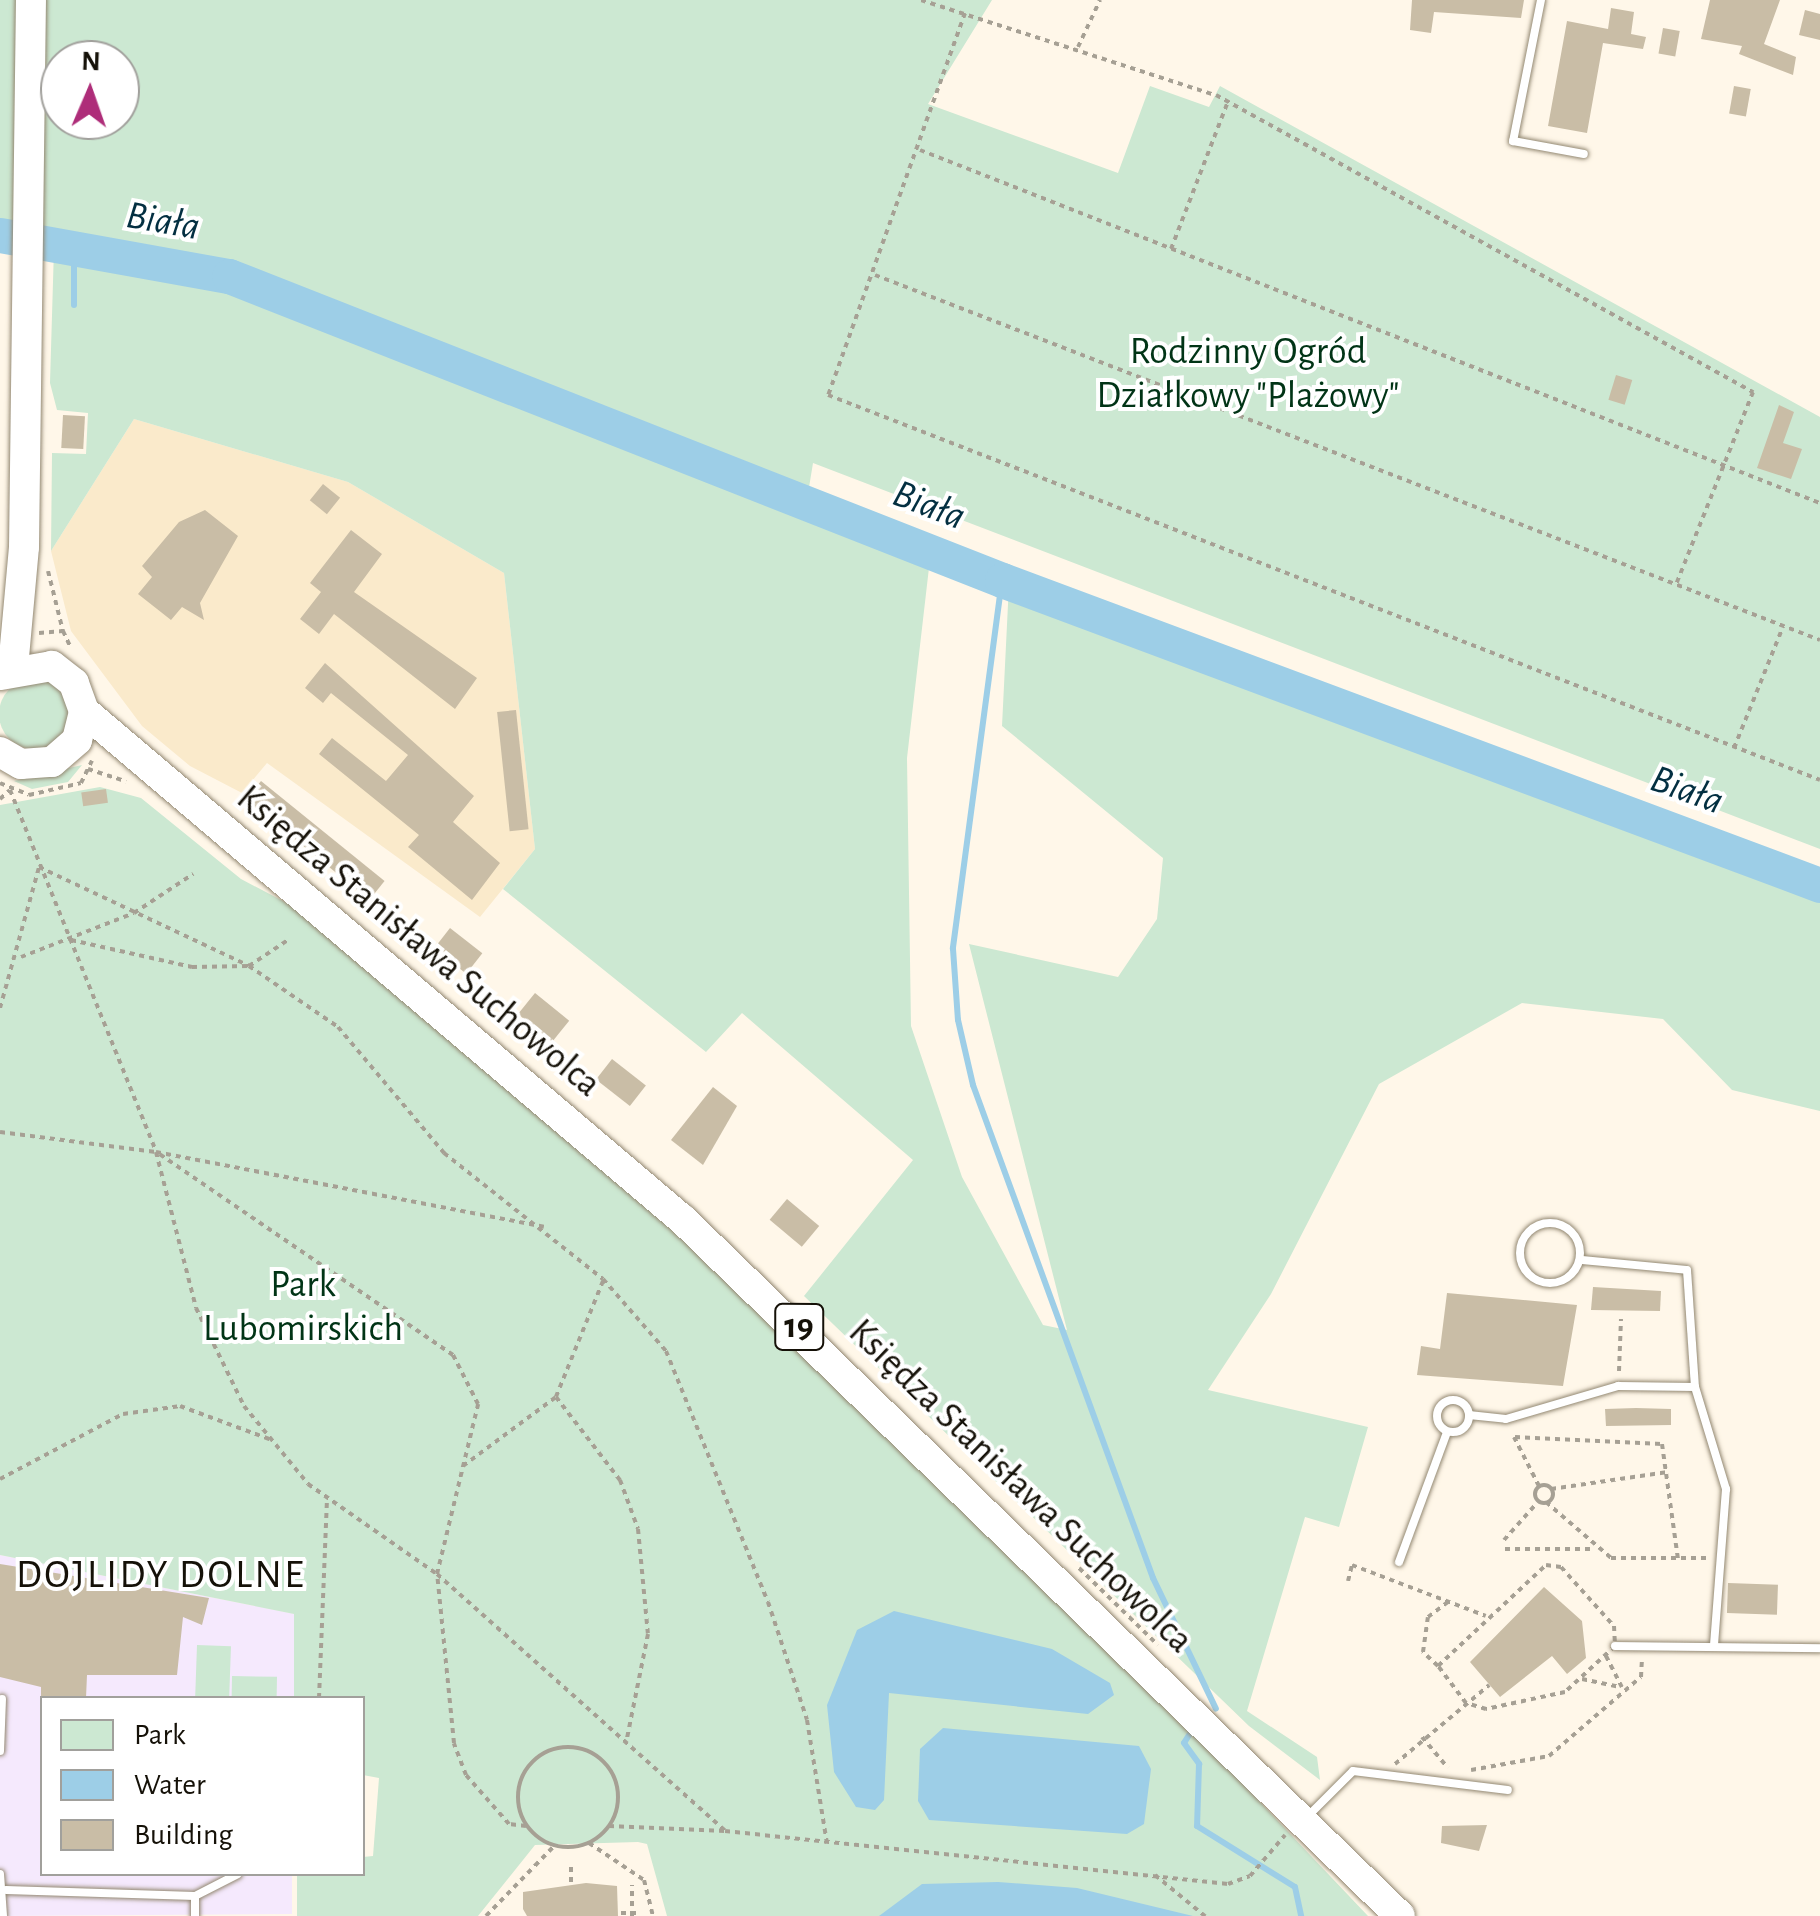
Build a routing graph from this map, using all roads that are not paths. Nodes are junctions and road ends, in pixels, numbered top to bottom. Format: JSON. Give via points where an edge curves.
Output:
{"nodes":[{"id":1,"x":31,"y":0,"type":"edge"},
{"id":2,"x":1541,"y":0,"type":"edge"},
{"id":3,"x":1584,"y":154,"type":"dead end"},
{"id":4,"x":24,"y":548,"type":"junction"},
{"id":5,"x":52,"y":666,"type":"junction"},
{"id":6,"x":6,"y":672,"type":"edge"},
{"id":7,"x":84,"y":710,"type":"junction"},
{"id":8,"x":70,"y":749,"type":"junction"},
{"id":9,"x":0,"y":752,"type":"edge"},
{"id":10,"x":160,"y":778,"type":"junction"},
{"id":11,"x":1582,"y":1260,"type":"junction"},
{"id":12,"x":1695,"y":1387,"type":"junction"},
{"id":13,"x":1470,"y":1415,"type":"junction"},
{"id":14,"x":1448,"y":1432,"type":"junction"},
{"id":15,"x":1398,"y":1562,"type":"dead end"},
{"id":16,"x":1615,"y":1646,"type":"road end"},
{"id":17,"x":1714,"y":1646,"type":"junction"},
{"id":18,"x":1820,"y":1648,"type":"edge"},
{"id":19,"x":2,"y":1700,"type":"dead end"},
{"id":20,"x":0,"y":1751,"type":"edge"},
{"id":21,"x":1508,"y":1790,"type":"dead end"},
{"id":22,"x":1304,"y":1822,"type":"junction"},
{"id":23,"x":0,"y":1874,"type":"edge"},
{"id":24,"x":234,"y":1876,"type":"edge"},
{"id":25,"x":6,"y":1890,"type":"junction"},
{"id":26,"x":195,"y":1896,"type":"junction"},
{"id":27,"x":3,"y":1916,"type":"edge"},
{"id":28,"x":195,"y":1916,"type":"edge"},
{"id":29,"x":1400,"y":1916,"type":"edge"}],
"edges":[{"from":1,"to":4,"type":"highway","number":"19"},
{"from":2,"to":3,"type":"lane","via":[[1513,140]]},
{"from":4,"to":5,"type":"highway","number":"19"},
{"from":4,"to":6,"type":"highway","number":"19"},
{"from":5,"to":6,"type":"highway"},
{"from":5,"to":7,"type":"highway","number":"19","via":[[74,684]]},
{"from":7,"to":8,"type":"highway"},
{"from":7,"to":10,"type":"highway","name":"Księdza Stanisława Suchowolca","number":"19"},
{"from":8,"to":9,"type":"highway","via":[[31,765]]},
{"from":8,"to":10,"type":"highway","name":"Księdza Stanisława Suchowolca","number":"19"},
{"from":10,"to":22,"type":"highway","name":"Księdza Stanisława Suchowolca","number":"19","via":[[683,1220]]},
{"from":11,"to":11,"type":"lane","via":[[1562,1226],[1533,1228],[1518,1248],[1536,1278],[1569,1279]]},
{"from":11,"to":12,"type":"lane","via":[[1687,1270]]},
{"from":12,"to":13,"type":"lane","via":[[1618,1386],[1506,1419]]},
{"from":12,"to":17,"type":"lane","via":[[1723,1460]]},
{"from":13,"to":14,"type":"lane","via":[[1460,1431]]},
{"from":13,"to":14,"type":"lane","via":[[1460,1401],[1443,1403],[1436,1419]]},
{"from":14,"to":15,"type":"lane"},
{"from":16,"to":17,"type":"lane"},
{"from":17,"to":18,"type":"lane"},
{"from":19,"to":20,"type":"lane"},
{"from":21,"to":22,"type":"lane","via":[[1353,1771]]},
{"from":22,"to":29,"type":"highway","name":"Księdza Stanisława Suchowolca","number":"19"},
{"from":23,"to":25,"type":"lane"},
{"from":24,"to":26,"type":"lane"},
{"from":25,"to":26,"type":"lane"},
{"from":25,"to":27,"type":"lane"},
{"from":26,"to":28,"type":"lane"}]}
